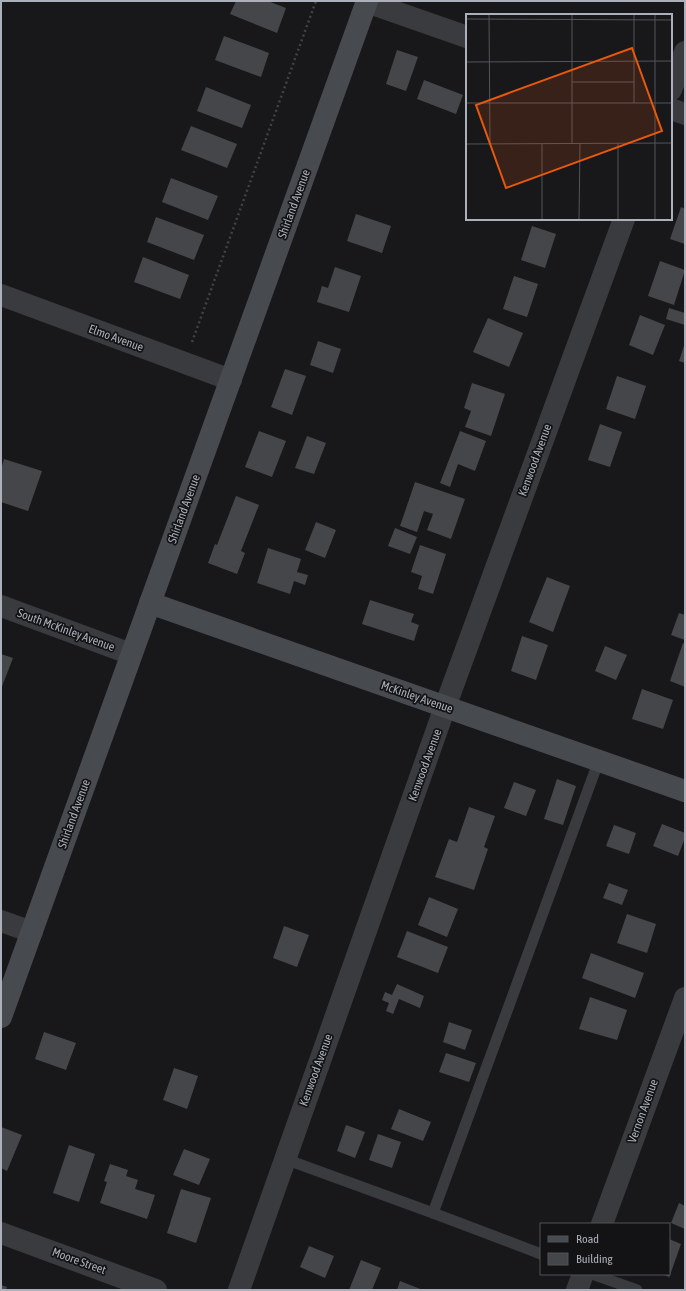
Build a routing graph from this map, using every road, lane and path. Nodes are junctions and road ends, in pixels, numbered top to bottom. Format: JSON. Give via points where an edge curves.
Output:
{"nodes":[{"id":1,"x":316,"y":1,"type":"edge"},
{"id":2,"x":367,"y":1,"type":"edge"},
{"id":3,"x":466,"y":37,"type":"edge"},
{"id":4,"x":685,"y":52,"type":"edge"},
{"id":5,"x":672,"y":87,"type":"edge"},
{"id":6,"x":672,"y":109,"type":"edge"},
{"id":7,"x":685,"y":114,"type":"edge"},
{"id":8,"x":624,"y":220,"type":"edge"},
{"id":9,"x":1,"y":295,"type":"edge"},
{"id":10,"x":184,"y":363,"type":"junction"},
{"id":11,"x":231,"y":380,"type":"junction"},
{"id":12,"x":150,"y":602,"type":"junction"},
{"id":13,"x":1,"y":606,"type":"edge"},
{"id":14,"x":131,"y":654,"type":"junction"},
{"id":15,"x":445,"y":707,"type":"junction"},
{"id":16,"x":599,"y":760,"type":"junction"},
{"id":17,"x":685,"y":791,"type":"edge"},
{"id":18,"x":1,"y":920,"type":"edge"},
{"id":19,"x":32,"y":932,"type":"junction"},
{"id":20,"x":685,"y":998,"type":"edge"},
{"id":21,"x":1,"y":1016,"type":"edge"},
{"id":22,"x":285,"y":1159,"type":"junction"},
{"id":23,"x":433,"y":1213,"type":"junction"},
{"id":24,"x":602,"y":1223,"type":"edge"},
{"id":25,"x":1,"y":1233,"type":"edge"},
{"id":26,"x":540,"y":1254,"type":"edge"},
{"id":27,"x":583,"y":1275,"type":"edge"},
{"id":28,"x":595,"y":1275,"type":"edge"},
{"id":29,"x":156,"y":1290,"type":"edge"},
{"id":30,"x":238,"y":1290,"type":"edge"},
{"id":31,"x":578,"y":1290,"type":"edge"},
{"id":32,"x":638,"y":1290,"type":"edge"}],
"edges":[{"from":1,"to":10,"type":"path"},
{"from":2,"to":3,"type":"street"},
{"from":2,"to":11,"type":"street","name":"Shirland Avenue"},
{"from":4,"to":5,"type":"street"},
{"from":6,"to":7,"type":"street"},
{"from":8,"to":15,"type":"street","name":"Kenwood Avenue"},
{"from":9,"to":10,"type":"street","name":"Elmo Avenue"},
{"from":10,"to":11,"type":"street","name":"Elmo Avenue"},
{"from":11,"to":12,"type":"street","name":"Shirland Avenue"},
{"from":12,"to":14,"type":"street","name":"Shirland Avenue"},
{"from":12,"to":15,"type":"street","name":"McKinley Avenue"},
{"from":13,"to":14,"type":"street","name":"South McKinley Avenue"},
{"from":14,"to":19,"type":"street","name":"Shirland Avenue"},
{"from":15,"to":16,"type":"street","name":"McKinley Avenue"},
{"from":15,"to":22,"type":"street","name":"Kenwood Avenue"},
{"from":16,"to":17,"type":"street","name":"McKinley Avenue"},
{"from":16,"to":23,"type":"lane"},
{"from":18,"to":19,"type":"street"},
{"from":19,"to":21,"type":"street","name":"Shirland Avenue"},
{"from":20,"to":24,"type":"street","name":"Vernon Avenue"},
{"from":22,"to":23,"type":"lane"},
{"from":22,"to":30,"type":"street","name":"Kenwood Avenue"},
{"from":23,"to":26,"type":"lane"},
{"from":25,"to":29,"type":"street","name":"Moore Street"},
{"from":27,"to":31,"type":"street"},
{"from":28,"to":32,"type":"lane"}]}
